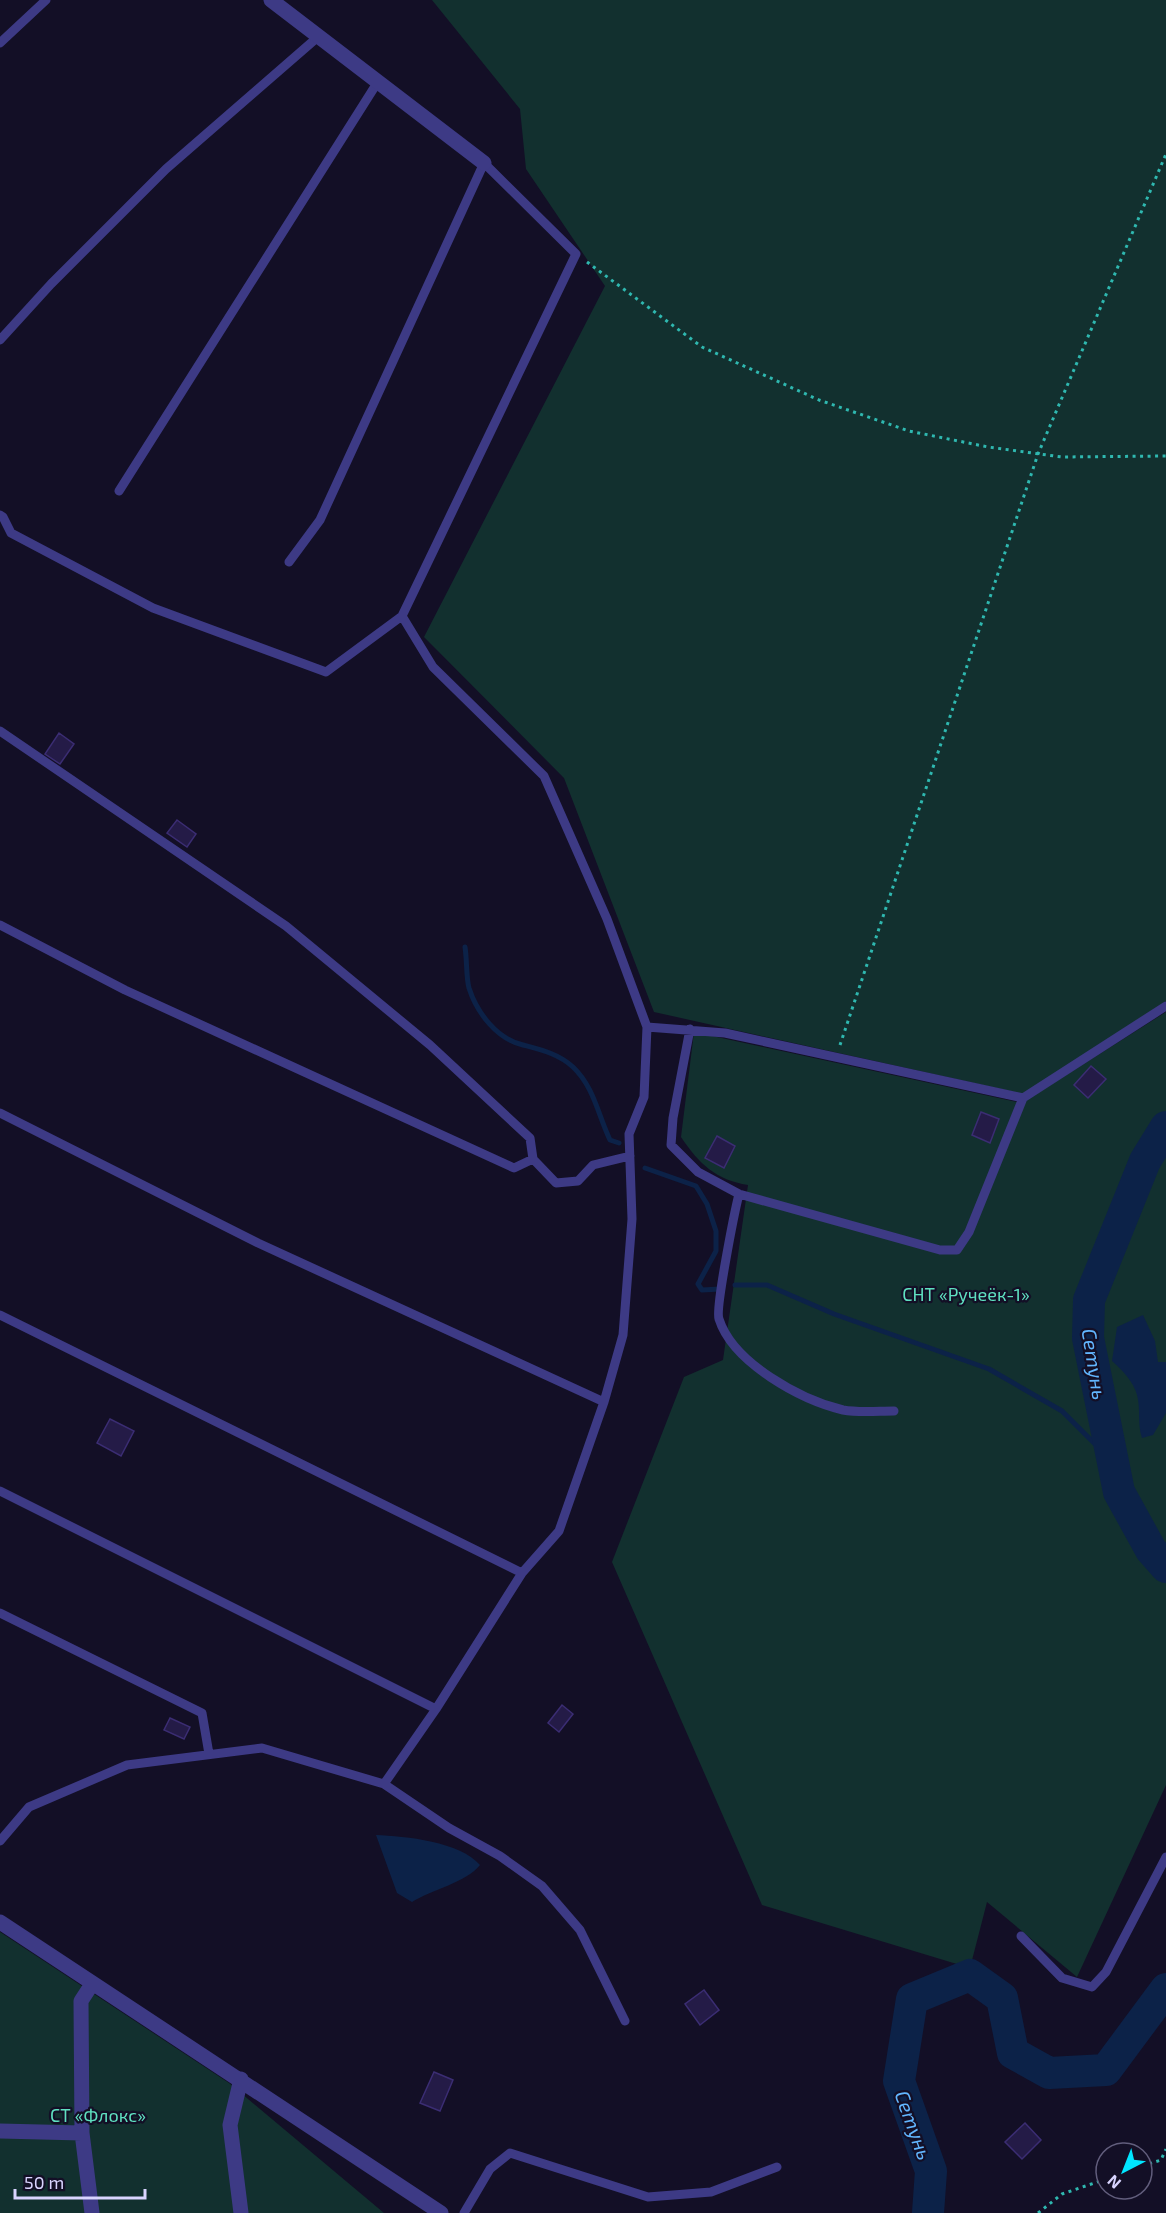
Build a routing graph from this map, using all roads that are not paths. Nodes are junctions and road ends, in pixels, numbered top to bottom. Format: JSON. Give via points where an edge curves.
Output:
{"nodes":[{"id":1,"x":46,"y":0,"type":"edge"},
{"id":2,"x":270,"y":0,"type":"edge"},
{"id":3,"x":319,"y":36,"type":"junction"},
{"id":4,"x":0,"y":43,"type":"edge"},
{"id":5,"x":379,"y":80,"type":"junction"},
{"id":6,"x":484,"y":163,"type":"junction"},
{"id":7,"x":0,"y":340,"type":"edge"},
{"id":8,"x":119,"y":491,"type":"dead end"},
{"id":9,"x":0,"y":515,"type":"edge"},
{"id":10,"x":289,"y":562,"type":"dead end"},
{"id":11,"x":402,"y":616,"type":"junction"},
{"id":12,"x":0,"y":731,"type":"edge"},
{"id":13,"x":0,"y":926,"type":"edge"},
{"id":14,"x":1166,"y":1006,"type":"edge"},
{"id":15,"x":647,"y":1027,"type":"junction"},
{"id":16,"x":690,"y":1029,"type":"junction"},
{"id":17,"x":1023,"y":1098,"type":"junction"},
{"id":18,"x":0,"y":1113,"type":"edge"},
{"id":19,"x":630,"y":1156,"type":"junction"},
{"id":20,"x":533,"y":1159,"type":"junction"},
{"id":21,"x":739,"y":1194,"type":"junction"},
{"id":22,"x":0,"y":1315,"type":"edge"},
{"id":23,"x":604,"y":1402,"type":"junction"},
{"id":24,"x":894,"y":1411,"type":"dead end"},
{"id":25,"x":0,"y":1491,"type":"edge"},
{"id":26,"x":522,"y":1573,"type":"junction"},
{"id":27,"x":0,"y":1613,"type":"edge"},
{"id":28,"x":436,"y":1709,"type":"junction"},
{"id":29,"x":209,"y":1754,"type":"junction"},
{"id":30,"x":384,"y":1784,"type":"junction"},
{"id":31,"x":0,"y":1841,"type":"edge"},
{"id":32,"x":1166,"y":1857,"type":"edge"},
{"id":33,"x":0,"y":1922,"type":"edge"},
{"id":34,"x":1021,"y":1936,"type":"dead end"},
{"id":35,"x":92,"y":1984,"type":"junction"},
{"id":36,"x":625,"y":2021,"type":"dead end"},
{"id":37,"x":241,"y":2079,"type":"junction"},
{"id":38,"x":0,"y":2131,"type":"edge"},
{"id":39,"x":82,"y":2133,"type":"junction"},
{"id":40,"x":777,"y":2167,"type":"dead end"},
{"id":41,"x":92,"y":2213,"type":"edge"},
{"id":42,"x":241,"y":2213,"type":"edge"},
{"id":43,"x":441,"y":2213,"type":"edge"},
{"id":44,"x":464,"y":2213,"type":"edge"}],
"edges":[{"from":1,"to":4,"type":"lane"},
{"from":2,"to":3,"type":"street"},
{"from":3,"to":5,"type":"street"},
{"from":3,"to":7,"type":"lane","via":[[166,169]]},
{"from":5,"to":6,"type":"street"},
{"from":5,"to":8,"type":"lane"},
{"from":6,"to":10,"type":"lane","via":[[320,520]]},
{"from":6,"to":11,"type":"lane","via":[[576,254]]},
{"from":9,"to":11,"type":"lane","via":[[11,533],[153,608],[326,672]]},
{"from":11,"to":15,"type":"lane","via":[[433,667],[544,776],[608,919]]},
{"from":12,"to":20,"type":"lane","via":[[286,926],[430,1045],[530,1138]]},
{"from":13,"to":20,"type":"lane","via":[[125,990],[514,1168]]},
{"from":14,"to":17,"type":"lane"},
{"from":15,"to":16,"type":"lane"},
{"from":15,"to":19,"type":"lane","via":[[644,1097],[629,1134]]},
{"from":16,"to":17,"type":"lane","via":[[725,1033]]},
{"from":16,"to":21,"type":"lane","via":[[671,1145],[698,1172]]},
{"from":17,"to":21,"type":"lane","via":[[969,1232],[957,1250],[940,1250]]},
{"from":18,"to":23,"type":"lane","via":[[258,1243]]},
{"from":19,"to":20,"type":"lane","via":[[593,1165],[578,1181],[556,1183]]},
{"from":19,"to":23,"type":"lane","via":[[632,1219],[623,1335]]},
{"from":21,"to":24,"type":"lane","via":[[718,1318],[735,1350],[798,1395],[845,1410]]},
{"from":22,"to":26,"type":"lane"},
{"from":23,"to":26,"type":"lane","via":[[559,1531]]},
{"from":25,"to":28,"type":"lane"},
{"from":26,"to":28,"type":"lane"},
{"from":27,"to":29,"type":"lane","via":[[202,1713]]},
{"from":28,"to":30,"type":"lane"},
{"from":29,"to":30,"type":"lane","via":[[262,1748]]},
{"from":29,"to":31,"type":"lane","via":[[127,1765],[29,1808]]},
{"from":30,"to":36,"type":"lane","via":[[542,1886],[580,1930]]},
{"from":32,"to":34,"type":"lane","via":[[1106,1972],[1092,1988],[1062,1978]]},
{"from":33,"to":35,"type":"street"},
{"from":35,"to":37,"type":"street"},
{"from":35,"to":39,"type":"street","via":[[81,2001]]},
{"from":37,"to":42,"type":"street","via":[[230,2125]]},
{"from":37,"to":43,"type":"street"},
{"from":38,"to":39,"type":"street"},
{"from":39,"to":41,"type":"street"},
{"from":40,"to":44,"type":"lane","via":[[711,2192],[648,2197],[510,2153],[490,2169]]}]}
